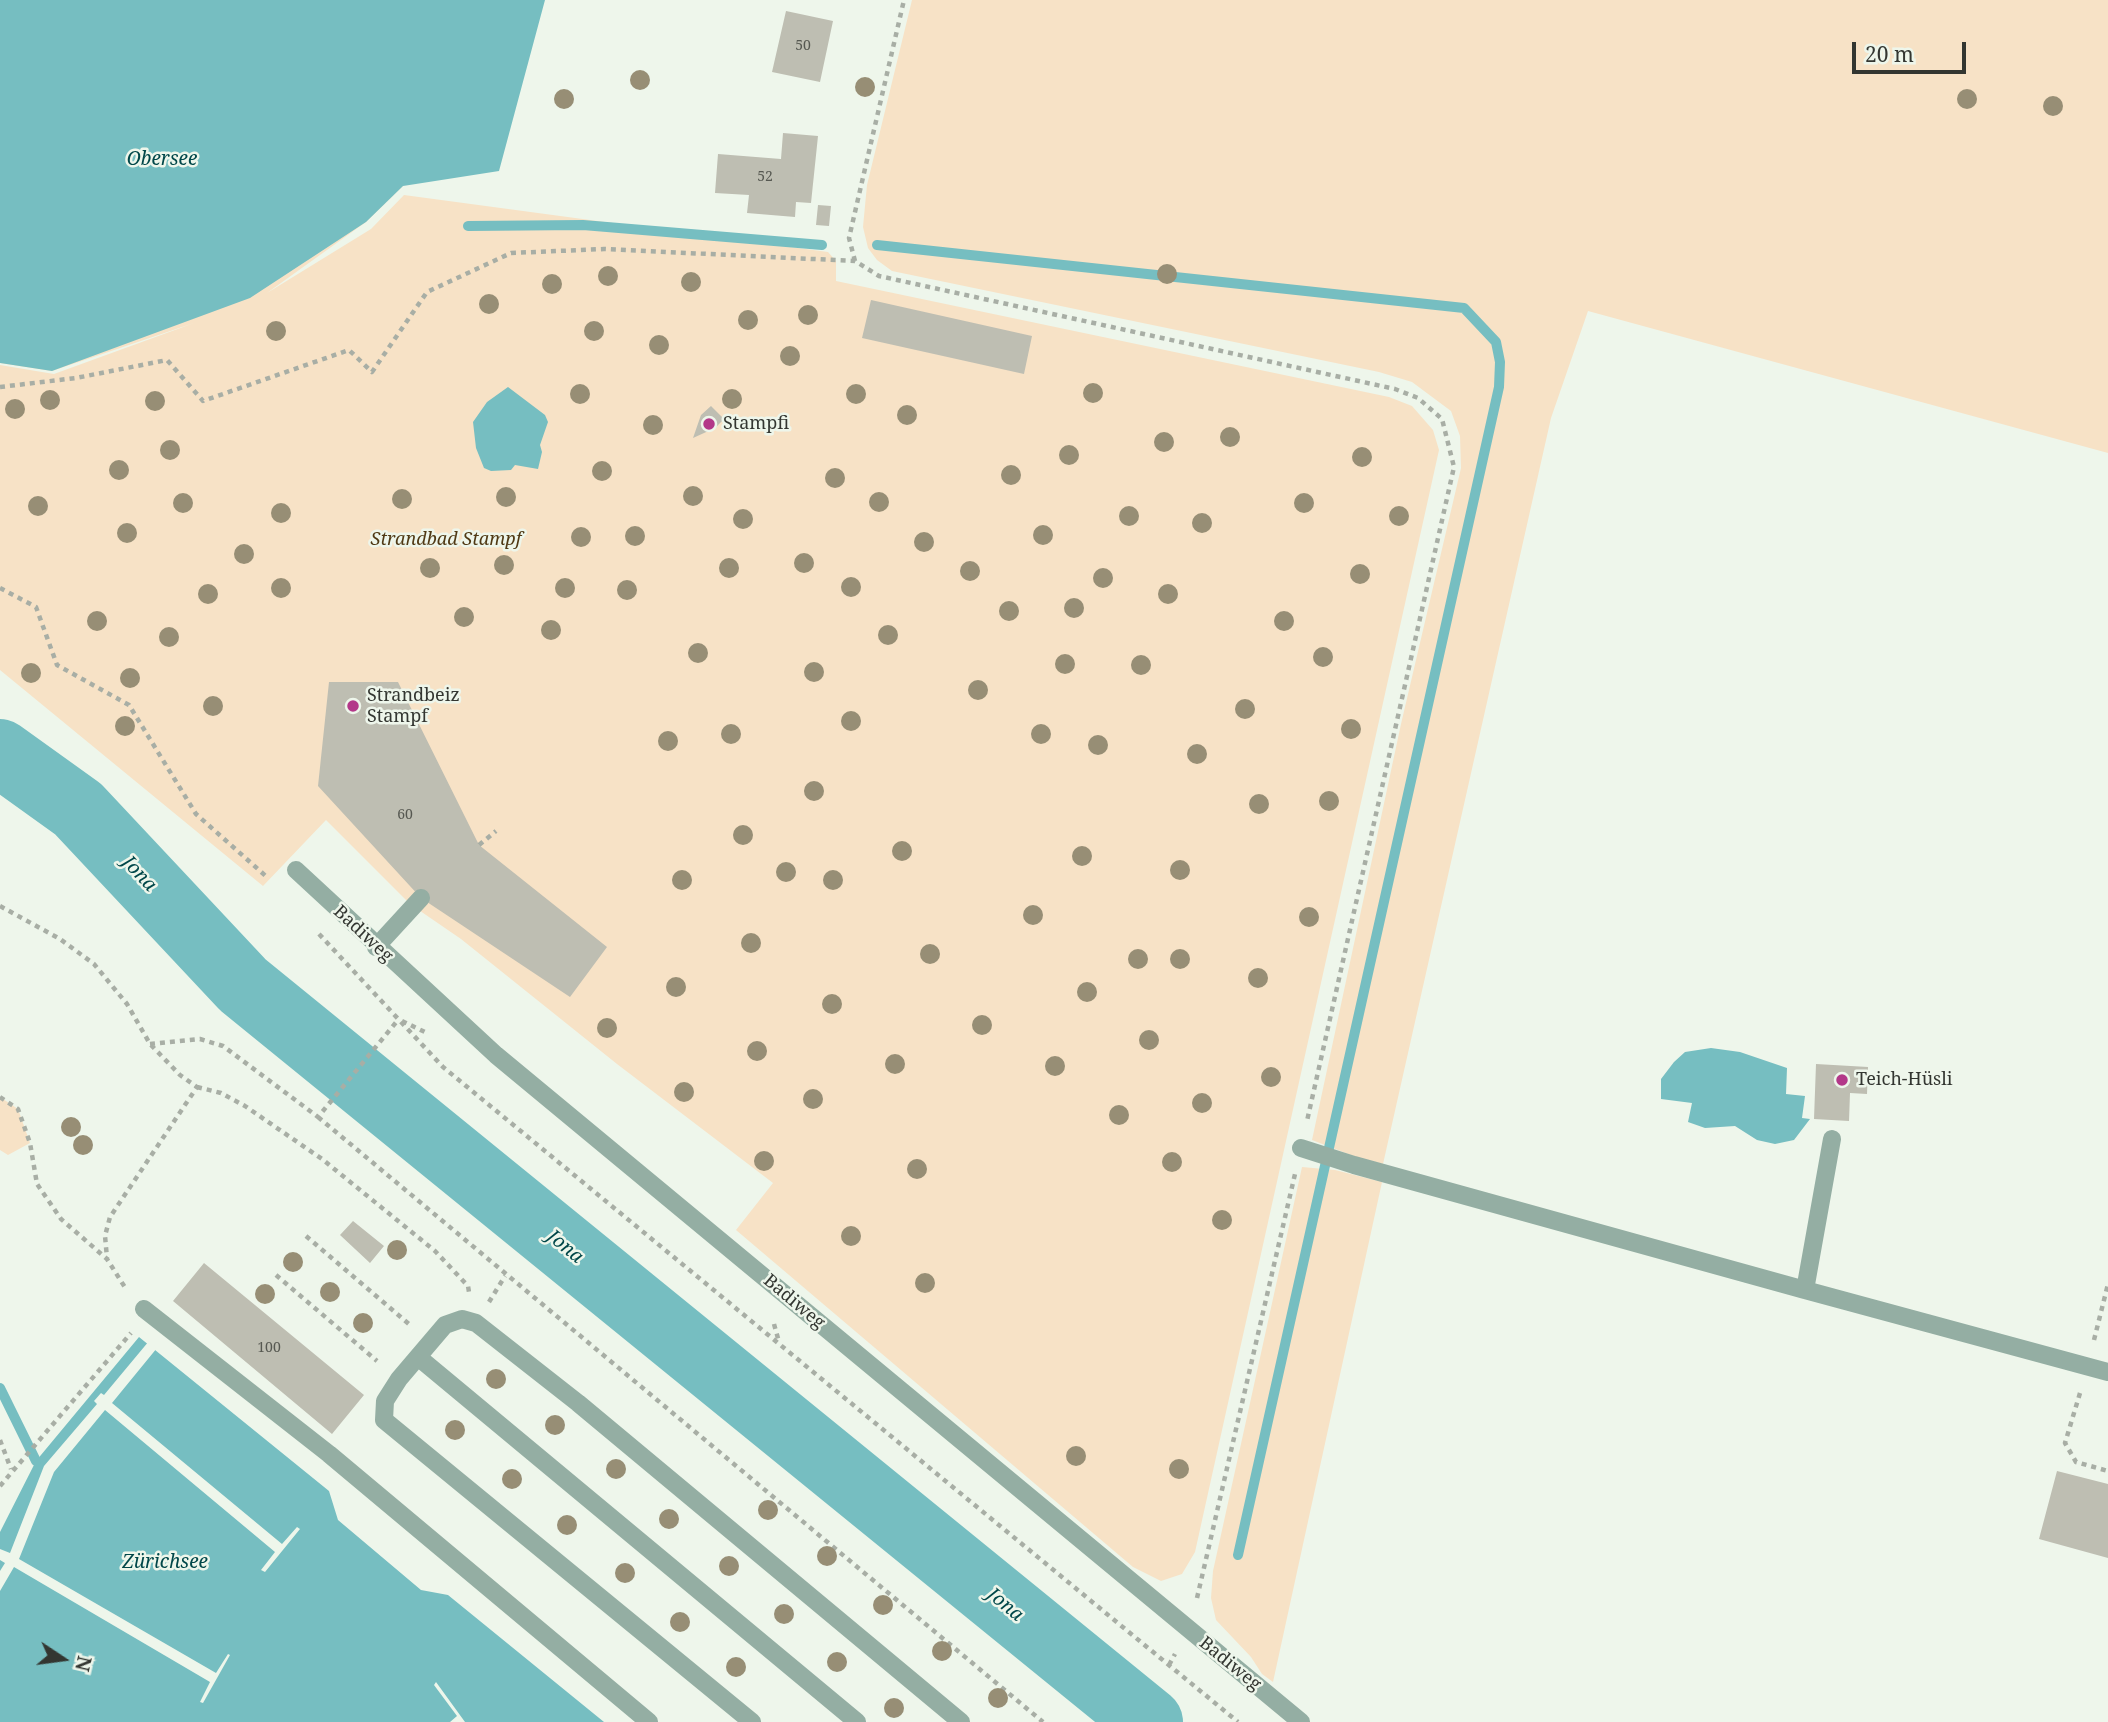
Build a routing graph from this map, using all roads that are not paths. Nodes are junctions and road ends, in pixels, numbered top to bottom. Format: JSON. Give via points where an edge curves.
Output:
{"nodes":[{"id":1,"x":296,"y":870,"type":"dead end"},
{"id":2,"x":421,"y":898,"type":"dead end"},
{"id":3,"x":376,"y":947,"type":"junction"},
{"id":4,"x":1832,"y":1139,"type":"dead end"},
{"id":5,"x":1307,"y":1150,"type":"road end"},
{"id":6,"x":1805,"y":1290,"type":"junction"},
{"id":7,"x":144,"y":1309,"type":"road end"},
{"id":8,"x":418,"y":1357,"type":"junction"},
{"id":9,"x":2108,"y":1372,"type":"edge"},
{"id":10,"x":649,"y":1722,"type":"edge"},
{"id":11,"x":752,"y":1722,"type":"edge"},
{"id":12,"x":858,"y":1722,"type":"edge"},
{"id":13,"x":961,"y":1722,"type":"edge"},
{"id":14,"x":1301,"y":1722,"type":"edge"}],
"edges":[{"from":1,"to":3,"type":"lane","name":"Badiweg"},
{"from":2,"to":3,"type":"lane"},
{"from":3,"to":14,"type":"lane","name":"Badiweg","via":[[496,1055]]},
{"from":4,"to":6,"type":"lane"},
{"from":5,"to":6,"type":"lane"},
{"from":6,"to":9,"type":"lane"},
{"from":7,"to":10,"type":"lane","via":[[329,1454]]},
{"from":8,"to":11,"type":"lane","via":[[385,1401],[384,1420]]},
{"from":8,"to":12,"type":"lane"},
{"from":8,"to":13,"type":"lane","via":[[446,1325],[462,1319],[476,1323]]}]}
